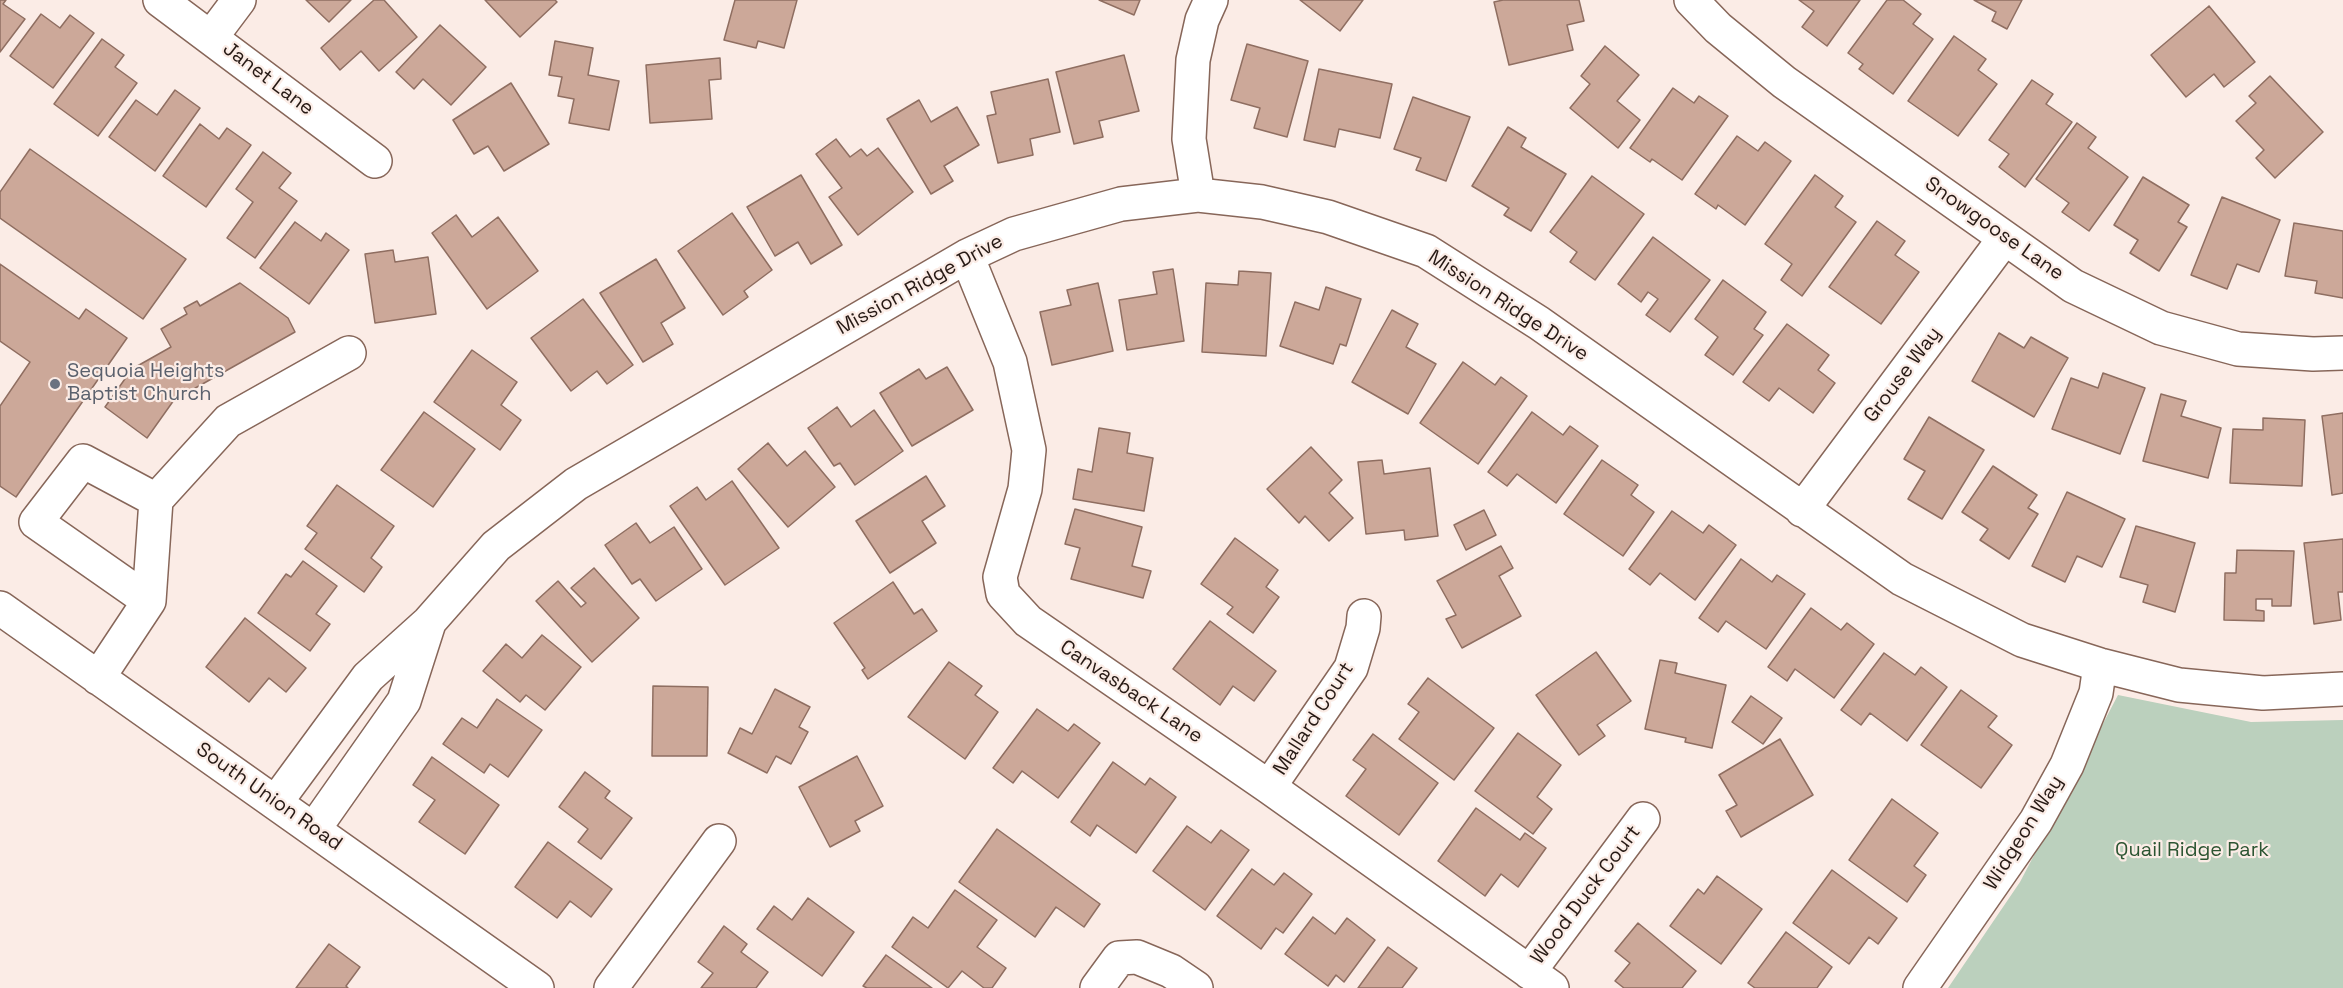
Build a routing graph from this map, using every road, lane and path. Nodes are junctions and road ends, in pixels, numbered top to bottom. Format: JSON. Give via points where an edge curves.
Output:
{"nodes":[{"id":1,"x":160,"y":0,"type":"edge"},
{"id":2,"x":239,"y":0,"type":"edge"},
{"id":3,"x":1212,"y":0,"type":"edge"},
{"id":4,"x":1691,"y":0,"type":"edge"},
{"id":5,"x":212,"y":36,"type":"junction"},
{"id":6,"x":375,"y":161,"type":"dead end"},
{"id":7,"x":1198,"y":195,"type":"junction"},
{"id":8,"x":2004,"y":239,"type":"junction"},
{"id":9,"x":967,"y":255,"type":"junction"},
{"id":10,"x":349,"y":353,"type":"dead end"},
{"id":11,"x":2343,"y":353,"type":"edge"},
{"id":12,"x":156,"y":501,"type":"junction"},
{"id":13,"x":1802,"y":510,"type":"junction"},
{"id":14,"x":148,"y":601,"type":"junction"},
{"id":15,"x":0,"y":608,"type":"edge"},
{"id":16,"x":1364,"y":616,"type":"dead end"},
{"id":17,"x":429,"y":622,"type":"junction"},
{"id":18,"x":2100,"y":665,"type":"junction"},
{"id":19,"x":98,"y":678,"type":"junction"},
{"id":20,"x":2343,"y":689,"type":"edge"},
{"id":21,"x":1269,"y":787,"type":"junction"},
{"id":22,"x":276,"y":802,"type":"junction"},
{"id":23,"x":1643,"y":819,"type":"dead end"},
{"id":24,"x":314,"y":829,"type":"junction"},
{"id":25,"x":719,"y":841,"type":"dead end"},
{"id":26,"x":1541,"y":980,"type":"edge"},
{"id":27,"x":537,"y":988,"type":"edge"},
{"id":28,"x":611,"y":988,"type":"edge"},
{"id":29,"x":1097,"y":988,"type":"edge"},
{"id":30,"x":1196,"y":988,"type":"edge"},
{"id":31,"x":1920,"y":988,"type":"edge"}],
"edges":[{"from":1,"to":5,"type":"street","name":"Janet Lane"},
{"from":2,"to":5,"type":"street"},
{"from":3,"to":7,"type":"street","via":[[1202,20],[1193,60],[1189,138]]},
{"from":4,"to":8,"type":"street","name":"Snowgoose Lane","via":[[1718,28],[1784,82]]},
{"from":5,"to":6,"type":"street","name":"Janet Lane"},
{"from":7,"to":9,"type":"street","name":"Mission Ridge Drive","via":[[1120,204],[1014,234]]},
{"from":7,"to":13,"type":"street","name":"Mission Ridge Drive","via":[[1262,202],[1328,217],[1425,251],[1539,323]]},
{"from":8,"to":11,"type":"street","name":"Snowgoose Lane","via":[[2073,286],[2161,328],[2238,349]]},
{"from":8,"to":13,"type":"street","name":"Grouse Way"},
{"from":9,"to":17,"type":"street","name":"Mission Ridge Drive","via":[[576,484],[496,546]]},
{"from":9,"to":21,"type":"street","name":"Canvasback Lane","via":[[1010,362],[1029,450],[1026,489],[1000,577],[1003,594],[1028,621]]},
{"from":10,"to":12,"type":"street","via":[[228,420]]},
{"from":12,"to":14,"type":"street"},
{"from":12,"to":14,"type":"street","via":[[83,461],[36,522]]},
{"from":13,"to":18,"type":"street","name":"Mission Ridge Drive","via":[[1902,579],[2022,640]]},
{"from":14,"to":19,"type":"street"},
{"from":15,"to":19,"type":"street","name":"South Union Road"},
{"from":16,"to":21,"type":"street","name":"Mallard Court","via":[[1351,668]]},
{"from":17,"to":22,"type":"street","name":"Mission Ridge Drive","via":[[368,677]]},
{"from":17,"to":24,"type":"street","name":"Mission Ridge Drive","via":[[404,701]]},
{"from":18,"to":20,"type":"street","name":"Mission Ridge Drive","via":[[2179,685],[2264,693]]},
{"from":18,"to":31,"type":"street","name":"Widgeon Way","via":[[2096,693],[2067,765],[2036,821]]},
{"from":19,"to":22,"type":"street","name":"South Union Road"},
{"from":21,"to":26,"type":"street","name":"Canvasback Lane"},
{"from":22,"to":24,"type":"street","name":"South Union Road"},
{"from":23,"to":26,"type":"street","name":"Wood Duck Court"},
{"from":24,"to":27,"type":"street","name":"South Union Road"},
{"from":25,"to":28,"type":"street"},
{"from":29,"to":30,"type":"street","via":[[1119,958],[1137,957],[1171,971]]}]}
